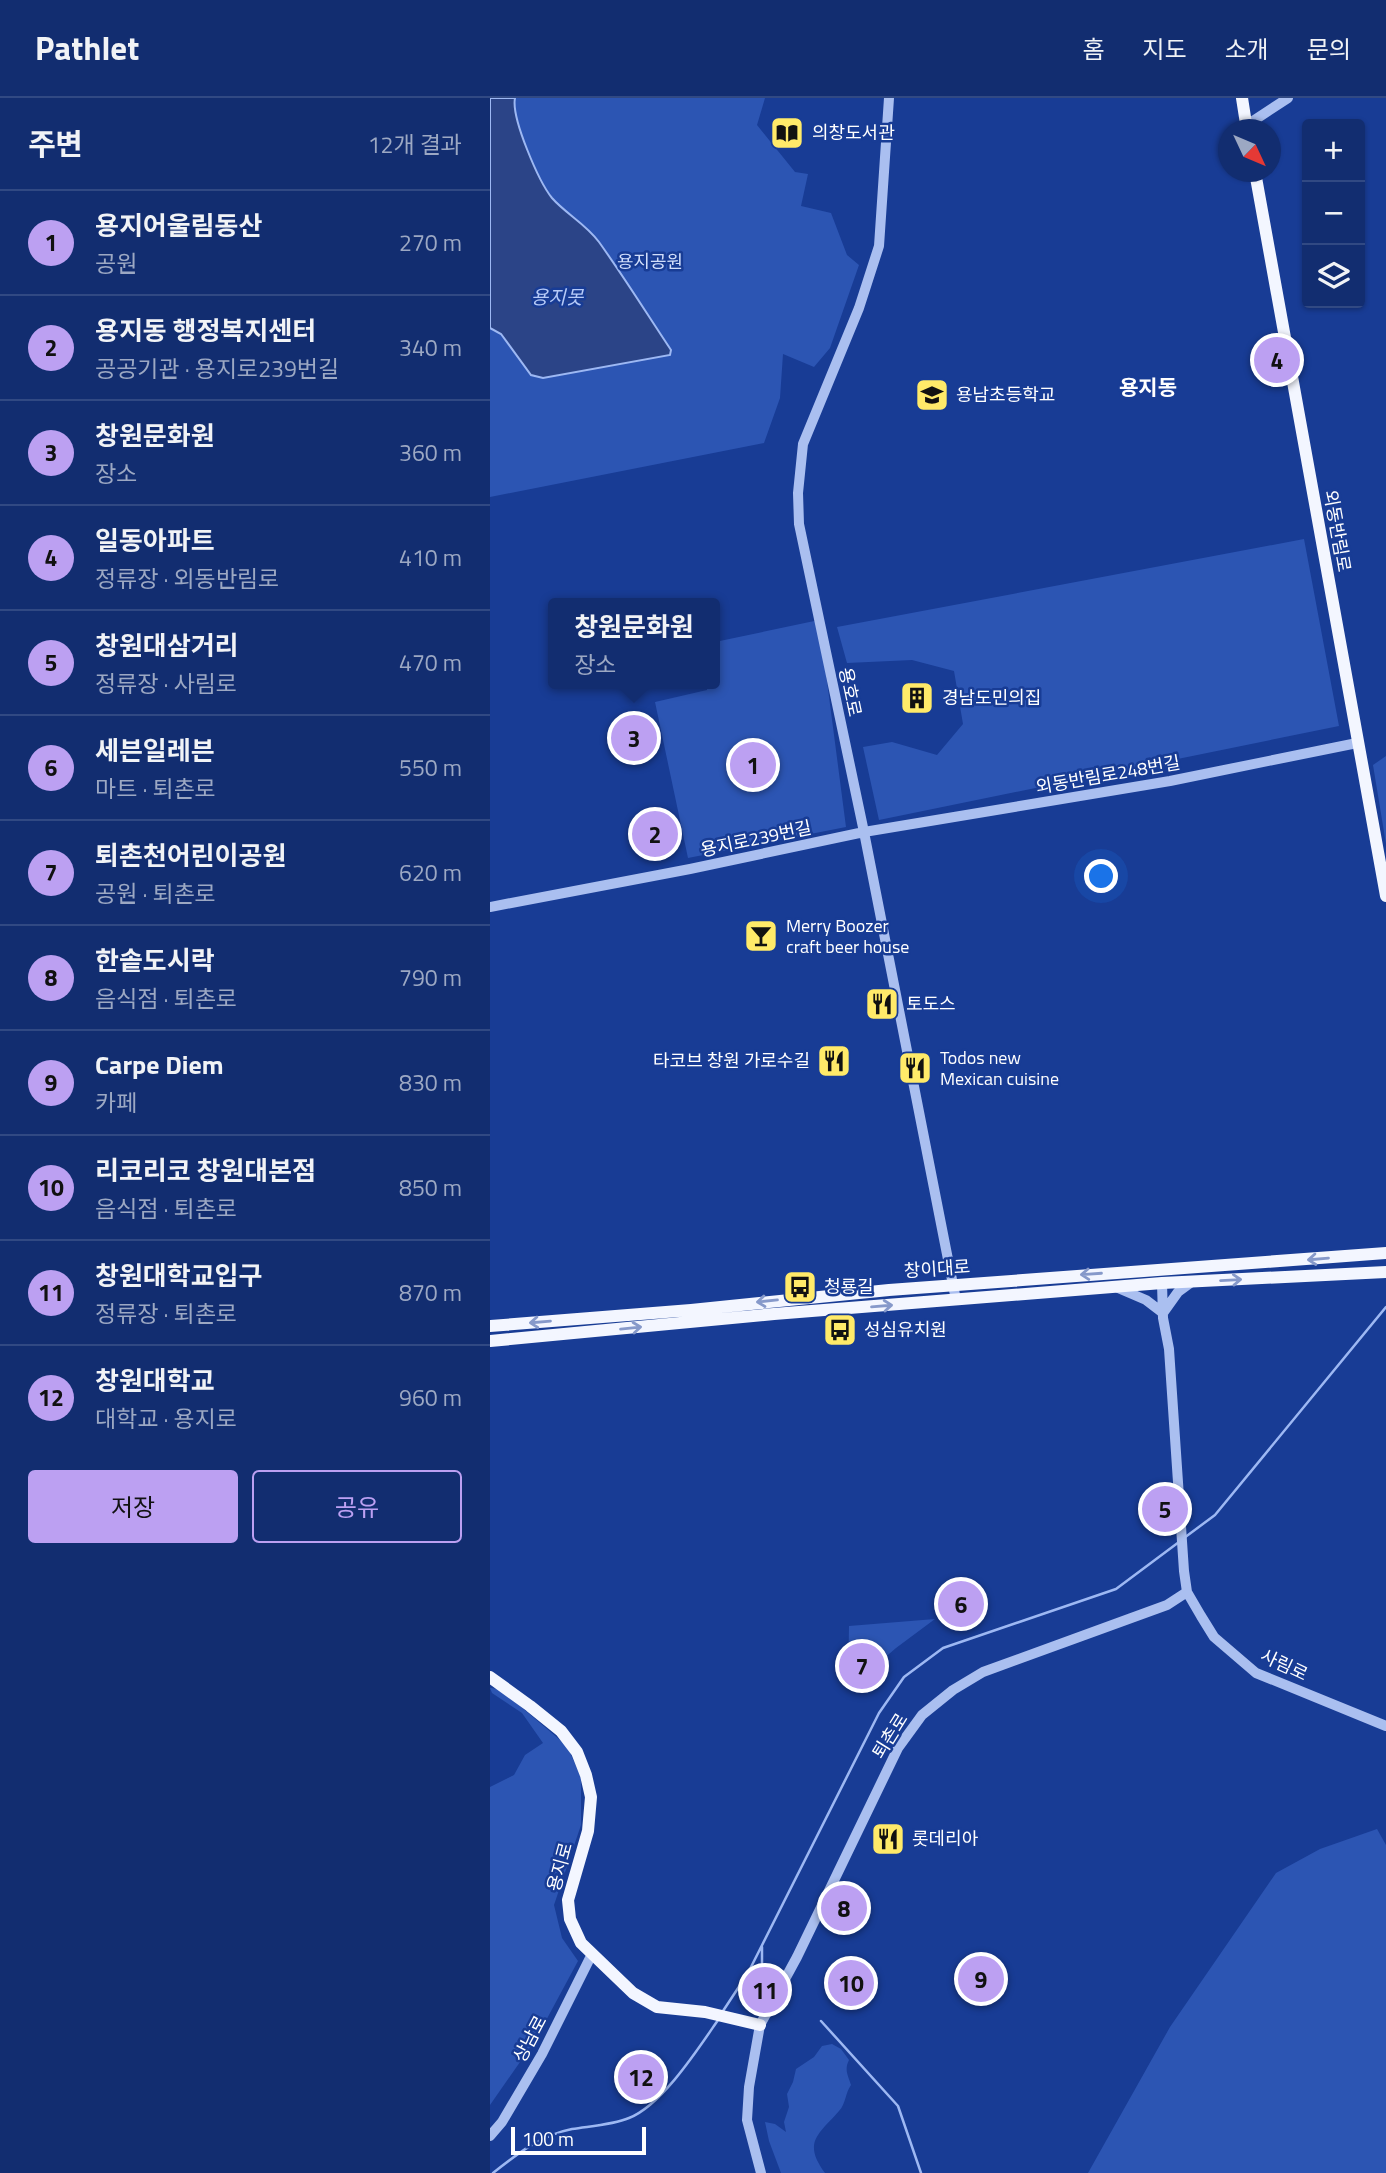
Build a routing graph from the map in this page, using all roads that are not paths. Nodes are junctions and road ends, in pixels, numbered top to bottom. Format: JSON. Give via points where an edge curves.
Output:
{"nodes":[{"id":1,"x":889,"y":98,"type":"edge"},
{"id":2,"x":1242,"y":98,"type":"edge"},
{"id":3,"x":1288,"y":98,"type":"edge"},
{"id":4,"x":1246,"y":119,"type":"edge"},
{"id":5,"x":1258,"y":119,"type":"edge"},
{"id":6,"x":1257,"y":182,"type":"edge"},
{"id":7,"x":1357,"y":743,"type":"junction"},
{"id":8,"x":864,"y":832,"type":"junction"},
{"id":9,"x":1386,"y":896,"type":"edge"},
{"id":10,"x":490,"y":907,"type":"edge"},
{"id":11,"x":1386,"y":1253,"type":"edge"},
{"id":12,"x":1386,"y":1272,"type":"edge"},
{"id":13,"x":1193,"y":1282,"type":"junction"},
{"id":14,"x":1162,"y":1283,"type":"junction"},
{"id":15,"x":954,"y":1286,"type":"junction"},
{"id":16,"x":1115,"y":1287,"type":"junction"},
{"id":17,"x":956,"y":1300,"type":"junction"},
{"id":18,"x":1163,"y":1313,"type":"junction"},
{"id":19,"x":490,"y":1326,"type":"edge"},
{"id":20,"x":490,"y":1342,"type":"edge"},
{"id":21,"x":1187,"y":1592,"type":"junction"},
{"id":22,"x":490,"y":1677,"type":"edge"},
{"id":23,"x":1386,"y":1726,"type":"edge"},
{"id":24,"x":592,"y":1954,"type":"junction"},
{"id":25,"x":760,"y":2025,"type":"junction"},
{"id":26,"x":490,"y":2136,"type":"edge"},
{"id":27,"x":761,"y":2173,"type":"edge"}],
"edges":[{"from":1,"to":8,"type":"street","name":"용호로","via":[[879,246],[859,308],[803,444],[798,493],[799,524]]},
{"from":2,"to":4,"type":"main road"},
{"from":3,"to":5,"type":"street"},
{"from":6,"to":7,"type":"main road","name":"외동반림로"},
{"from":7,"to":8,"type":"street","name":"외동반림로248번길"},
{"from":7,"to":9,"type":"main road","name":"외동반림로"},
{"from":8,"to":10,"type":"street","name":"용지로239번길"},
{"from":8,"to":15,"type":"street","name":"용호로"},
{"from":11,"to":15,"type":"main road","name":"창이대로","one_way":true},
{"from":13,"to":12,"type":"main road","name":"창이대로","one_way":true},
{"from":13,"to":14,"type":"main road","name":"창이대로"},
{"from":13,"to":18,"type":"street","via":[[1178,1292]]},
{"from":14,"to":16,"type":"main road","name":"창이대로"},
{"from":14,"to":18,"type":"street"},
{"from":15,"to":17,"type":"street","name":"용호로"},
{"from":15,"to":19,"type":"main road","name":"창이대로","one_way":true},
{"from":16,"to":17,"type":"main road","name":"창이대로"},
{"from":16,"to":18,"type":"street"},
{"from":20,"to":17,"type":"main road","name":"창이대로","one_way":true},
{"from":18,"to":21,"type":"street","name":"사림로"},
{"from":21,"to":23,"type":"street","name":"사림로","via":[[1214,1637],[1256,1673]]},
{"from":21,"to":25,"type":"street","name":"퇴촌로","via":[[1167,1605],[983,1672],[922,1715],[898,1748]]},
{"from":22,"to":24,"type":"main road","name":"용지로","via":[[561,1731],[586,1774],[591,1797],[588,1831],[568,1900],[570,1919]]},
{"from":24,"to":25,"type":"main road","name":"용지로","via":[[633,1993],[657,2007]]},
{"from":24,"to":26,"type":"street","name":"상남로","via":[[542,2054]]},
{"from":25,"to":27,"type":"street","via":[[747,2120]]}]}
